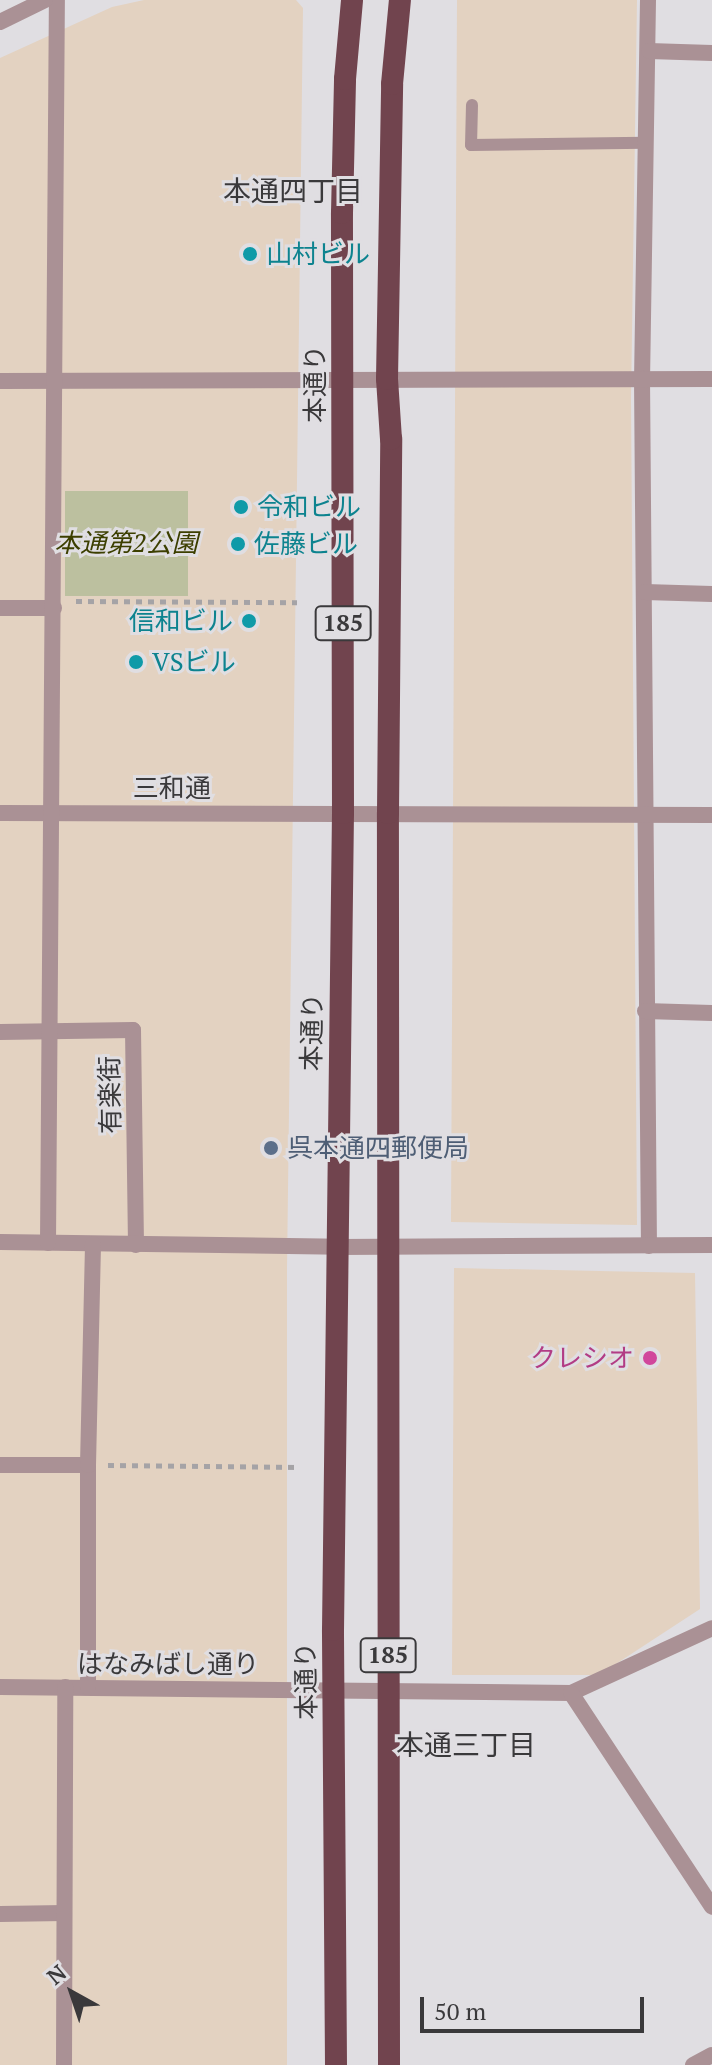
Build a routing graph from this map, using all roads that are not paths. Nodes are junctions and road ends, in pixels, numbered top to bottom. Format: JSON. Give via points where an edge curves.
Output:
{"nodes":[{"id":1,"x":45,"y":0,"type":"edge"},
{"id":2,"x":57,"y":0,"type":"edge"},
{"id":3,"x":352,"y":0,"type":"edge"},
{"id":4,"x":400,"y":0,"type":"edge"},
{"id":5,"x":648,"y":0,"type":"edge"},
{"id":6,"x":0,"y":22,"type":"edge"},
{"id":7,"x":649,"y":51,"type":"junction"},
{"id":8,"x":712,"y":53,"type":"edge"},
{"id":9,"x":472,"y":105,"type":"dead end"},
{"id":10,"x":645,"y":143,"type":"junction"},
{"id":11,"x":642,"y":378,"type":"junction"},
{"id":12,"x":342,"y":379,"type":"junction"},
{"id":13,"x":387,"y":379,"type":"junction"},
{"id":14,"x":712,"y":379,"type":"edge"},
{"id":15,"x":0,"y":381,"type":"edge"},
{"id":16,"x":57,"y":383,"type":"junction"},
{"id":17,"x":645,"y":592,"type":"junction"},
{"id":18,"x":712,"y":594,"type":"edge"},
{"id":19,"x":54,"y":604,"type":"junction"},
{"id":20,"x":0,"y":608,"type":"edge"},
{"id":21,"x":53,"y":812,"type":"junction"},
{"id":22,"x":0,"y":813,"type":"edge"},
{"id":23,"x":343,"y":813,"type":"junction"},
{"id":24,"x":388,"y":813,"type":"junction"},
{"id":25,"x":643,"y":814,"type":"junction"},
{"id":26,"x":712,"y":815,"type":"edge"},
{"id":27,"x":645,"y":1011,"type":"junction"},
{"id":28,"x":712,"y":1013,"type":"edge"},
{"id":29,"x":0,"y":1032,"type":"edge"},
{"id":30,"x":52,"y":1032,"type":"junction"},
{"id":31,"x":0,"y":1242,"type":"edge"},
{"id":32,"x":48,"y":1243,"type":"junction"},
{"id":33,"x":93,"y":1244,"type":"junction"},
{"id":34,"x":136,"y":1245,"type":"junction"},
{"id":35,"x":712,"y":1245,"type":"edge"},
{"id":36,"x":388,"y":1246,"type":"junction"},
{"id":37,"x":649,"y":1246,"type":"junction"},
{"id":38,"x":339,"y":1247,"type":"junction"},
{"id":39,"x":0,"y":1465,"type":"edge"},
{"id":40,"x":88,"y":1465,"type":"junction"},
{"id":41,"x":712,"y":1628,"type":"edge"},
{"id":42,"x":0,"y":1687,"type":"edge"},
{"id":43,"x":65,"y":1687,"type":"junction"},
{"id":44,"x":88,"y":1687,"type":"junction"},
{"id":45,"x":336,"y":1689,"type":"junction"},
{"id":46,"x":388,"y":1689,"type":"junction"},
{"id":47,"x":571,"y":1693,"type":"junction"},
{"id":48,"x":712,"y":1907,"type":"edge"},
{"id":49,"x":64,"y":1913,"type":"junction"},
{"id":50,"x":0,"y":1914,"type":"edge"},
{"id":51,"x":712,"y":2055,"type":"edge"},
{"id":52,"x":64,"y":2065,"type":"edge"},
{"id":53,"x":336,"y":2065,"type":"edge"},
{"id":54,"x":389,"y":2065,"type":"edge"},
{"id":55,"x":693,"y":2065,"type":"edge"}],
"edges":[{"from":1,"to":6,"type":"street"},
{"from":2,"to":16,"type":"street"},
{"from":3,"to":12,"type":"highway","name":"本通り","number":"185","via":[[344,109]]},
{"from":4,"to":13,"type":"highway","number":"185","via":[[392,84]]},
{"from":5,"to":7,"type":"street"},
{"from":7,"to":8,"type":"street"},
{"from":7,"to":10,"type":"street"},
{"from":9,"to":10,"type":"lane","via":[[471,145]]},
{"from":10,"to":11,"type":"street"},
{"from":11,"to":13,"type":"street"},
{"from":11,"to":14,"type":"street"},
{"from":11,"to":17,"type":"street"},
{"from":12,"to":13,"type":"street"},
{"from":12,"to":16,"type":"street"},
{"from":12,"to":23,"type":"highway","name":"本通り","number":"185"},
{"from":13,"to":24,"type":"highway","number":"185"},
{"from":15,"to":16,"type":"street"},
{"from":16,"to":19,"type":"street"},
{"from":17,"to":18,"type":"street"},
{"from":17,"to":25,"type":"street"},
{"from":19,"to":20,"type":"street"},
{"from":19,"to":21,"type":"street"},
{"from":21,"to":22,"type":"street","name":"三和通"},
{"from":21,"to":23,"type":"street","name":"三和通"},
{"from":21,"to":30,"type":"street"},
{"from":23,"to":24,"type":"street","name":"三和通"},
{"from":23,"to":38,"type":"highway","name":"本通り","number":"185"},
{"from":24,"to":25,"type":"street","name":"三和通"},
{"from":24,"to":36,"type":"highway","number":"185"},
{"from":25,"to":26,"type":"street","name":"三和通"},
{"from":25,"to":27,"type":"street"},
{"from":27,"to":28,"type":"street"},
{"from":27,"to":37,"type":"street"},
{"from":29,"to":30,"type":"street","name":"有楽街"},
{"from":30,"to":32,"type":"street"},
{"from":30,"to":34,"type":"street","name":"有楽街","via":[[133,1030]]},
{"from":31,"to":32,"type":"street"},
{"from":32,"to":33,"type":"street"},
{"from":33,"to":34,"type":"street"},
{"from":33,"to":40,"type":"street"},
{"from":34,"to":38,"type":"street"},
{"from":35,"to":37,"type":"street"},
{"from":36,"to":37,"type":"street"},
{"from":36,"to":38,"type":"street"},
{"from":36,"to":46,"type":"highway","number":"185"},
{"from":38,"to":45,"type":"highway","name":"本通り","number":"185"},
{"from":39,"to":40,"type":"street"},
{"from":40,"to":44,"type":"street"},
{"from":41,"to":47,"type":"street"},
{"from":42,"to":43,"type":"street","name":"はなみばし通り"},
{"from":43,"to":44,"type":"street","name":"はなみばし通り"},
{"from":43,"to":49,"type":"street"},
{"from":44,"to":45,"type":"street","name":"はなみばし通り"},
{"from":45,"to":46,"type":"street","name":"はなみばし通り"},
{"from":45,"to":53,"type":"highway","name":"本通り","number":"185"},
{"from":46,"to":47,"type":"street","name":"はなみばし通り"},
{"from":46,"to":54,"type":"highway","number":"185"},
{"from":47,"to":48,"type":"street"},
{"from":49,"to":50,"type":"street"},
{"from":49,"to":52,"type":"street"},
{"from":51,"to":55,"type":"street"}]}
